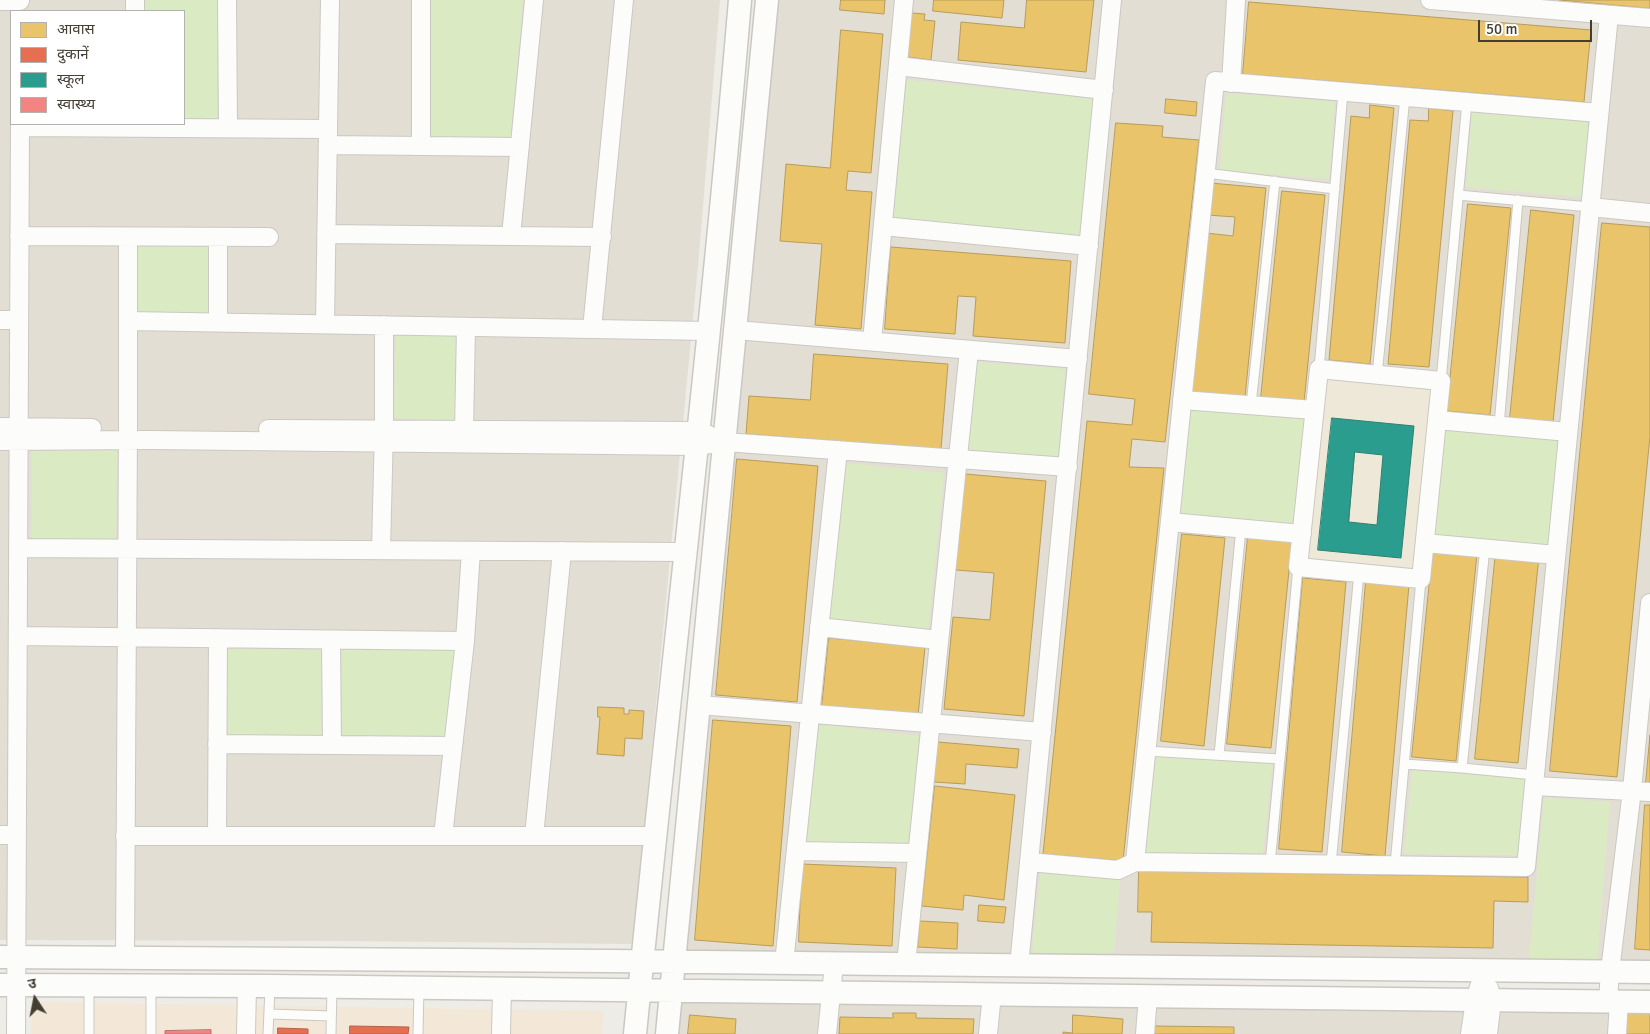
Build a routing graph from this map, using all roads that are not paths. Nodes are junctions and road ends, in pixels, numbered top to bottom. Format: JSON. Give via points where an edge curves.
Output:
{"nodes":[{"id":1,"x":227,"y":0,"type":"edge"},
{"id":2,"x":330,"y":0,"type":"edge"},
{"id":3,"x":421,"y":0,"type":"edge"},
{"id":4,"x":534,"y":0,"type":"edge"},
{"id":5,"x":624,"y":0,"type":"edge"},
{"id":6,"x":740,"y":0,"type":"edge"},
{"id":7,"x":767,"y":0,"type":"edge"},
{"id":8,"x":904,"y":0,"type":"edge"},
{"id":9,"x":1112,"y":0,"type":"edge"},
{"id":10,"x":1236,"y":0,"type":"edge"},
{"id":11,"x":1430,"y":0,"type":"edge"},
{"id":12,"x":0,"y":1,"type":"edge"},
{"id":13,"x":20,"y":4,"type":"edge"},
{"id":14,"x":1609,"y":15,"type":"junction"},
{"id":15,"x":1650,"y":18,"type":"edge"},
{"id":16,"x":898,"y":66,"type":"junction"},
{"id":17,"x":1231,"y":83,"type":"junction"},
{"id":18,"x":1104,"y":90,"type":"junction"},
{"id":19,"x":1343,"y":92,"type":"junction"},
{"id":20,"x":1405,"y":97,"type":"junction"},
{"id":21,"x":1467,"y":102,"type":"junction"},
{"id":22,"x":1600,"y":113,"type":"junction"},
{"id":23,"x":20,"y":125,"type":"edge"},
{"id":24,"x":136,"y":126,"type":"edge"},
{"id":25,"x":228,"y":128,"type":"junction"},
{"id":26,"x":328,"y":137,"type":"junction"},
{"id":27,"x":421,"y":146,"type":"junction"},
{"id":28,"x":520,"y":147,"type":"junction"},
{"id":29,"x":1206,"y":173,"type":"junction"},
{"id":30,"x":1275,"y":181,"type":"junction"},
{"id":31,"x":1334,"y":189,"type":"junction"},
{"id":32,"x":1458,"y":195,"type":"junction"},
{"id":33,"x":1518,"y":200,"type":"junction"},
{"id":34,"x":1590,"y":207,"type":"junction"},
{"id":35,"x":1650,"y":213,"type":"edge"},
{"id":36,"x":883,"y":226,"type":"junction"},
{"id":37,"x":326,"y":234,"type":"junction"},
{"id":38,"x":19,"y":236,"type":"junction"},
{"id":39,"x":511,"y":236,"type":"junction"},
{"id":40,"x":128,"y":237,"type":"junction"},
{"id":41,"x":218,"y":237,"type":"junction"},
{"id":42,"x":269,"y":237,"type":"dead end"},
{"id":43,"x":602,"y":237,"type":"junction"},
{"id":44,"x":1089,"y":246,"type":"junction"},
{"id":45,"x":0,"y":320,"type":"edge"},
{"id":46,"x":19,"y":320,"type":"junction"},
{"id":47,"x":128,"y":321,"type":"junction"},
{"id":48,"x":218,"y":322,"type":"junction"},
{"id":49,"x":325,"y":324,"type":"junction"},
{"id":50,"x":384,"y":325,"type":"junction"},
{"id":51,"x":466,"y":327,"type":"junction"},
{"id":52,"x":592,"y":329,"type":"junction"},
{"id":53,"x":736,"y":330,"type":"junction"},
{"id":54,"x":709,"y":331,"type":"junction"},
{"id":55,"x":872,"y":341,"type":"junction"},
{"id":56,"x":969,"y":350,"type":"junction"},
{"id":57,"x":1078,"y":359,"type":"junction"},
{"id":58,"x":1319,"y":369,"type":"junction"},
{"id":59,"x":1377,"y":375,"type":"junction"},
{"id":60,"x":1441,"y":381,"type":"junction"},
{"id":61,"x":1182,"y":400,"type":"junction"},
{"id":62,"x":1251,"y":406,"type":"junction"},
{"id":63,"x":1314,"y":410,"type":"junction"},
{"id":64,"x":1437,"y":420,"type":"junction"},
{"id":65,"x":1499,"y":426,"type":"junction"},
{"id":66,"x":0,"y":428,"type":"edge"},
{"id":67,"x":464,"y":430,"type":"junction"},
{"id":68,"x":1568,"y":432,"type":"junction"},
{"id":69,"x":18,"y":434,"type":"junction"},
{"id":70,"x":128,"y":434,"type":"junction"},
{"id":71,"x":384,"y":436,"type":"junction"},
{"id":72,"x":697,"y":438,"type":"junction"},
{"id":73,"x":0,"y":440,"type":"edge"},
{"id":74,"x":725,"y":442,"type":"junction"},
{"id":75,"x":838,"y":450,"type":"junction"},
{"id":76,"x":958,"y":459,"type":"junction"},
{"id":77,"x":1068,"y":467,"type":"junction"},
{"id":78,"x":1170,"y":522,"type":"junction"},
{"id":79,"x":1242,"y":528,"type":"junction"},
{"id":80,"x":1302,"y":534,"type":"junction"},
{"id":81,"x":1425,"y":543,"type":"junction"},
{"id":82,"x":18,"y":548,"type":"junction"},
{"id":83,"x":127,"y":548,"type":"junction"},
{"id":84,"x":1485,"y":548,"type":"junction"},
{"id":85,"x":381,"y":550,"type":"junction"},
{"id":86,"x":471,"y":550,"type":"junction"},
{"id":87,"x":562,"y":551,"type":"junction"},
{"id":88,"x":685,"y":552,"type":"junction"},
{"id":89,"x":1556,"y":554,"type":"junction"},
{"id":90,"x":1298,"y":567,"type":"junction"},
{"id":91,"x":1359,"y":573,"type":"junction"},
{"id":92,"x":1421,"y":579,"type":"junction"},
{"id":93,"x":1650,"y":603,"type":"edge"},
{"id":94,"x":819,"y":627,"type":"junction"},
{"id":95,"x":18,"y":636,"type":"junction"},
{"id":96,"x":127,"y":637,"type":"junction"},
{"id":97,"x":218,"y":638,"type":"junction"},
{"id":98,"x":331,"y":640,"type":"junction"},
{"id":99,"x":939,"y":640,"type":"junction"},
{"id":100,"x":464,"y":641,"type":"junction"},
{"id":101,"x":700,"y":705,"type":"junction"},
{"id":102,"x":810,"y":714,"type":"junction"},
{"id":103,"x":931,"y":723,"type":"junction"},
{"id":104,"x":9,"y":731,"type":"edge"},
{"id":105,"x":1042,"y":732,"type":"junction"},
{"id":106,"x":217,"y":744,"type":"junction"},
{"id":107,"x":332,"y":745,"type":"junction"},
{"id":108,"x":453,"y":746,"type":"junction"},
{"id":109,"x":1146,"y":751,"type":"junction"},
{"id":110,"x":1218,"y":755,"type":"junction"},
{"id":111,"x":1280,"y":759,"type":"junction"},
{"id":112,"x":1404,"y":764,"type":"junction"},
{"id":113,"x":1462,"y":768,"type":"junction"},
{"id":114,"x":1534,"y":780,"type":"junction"},
{"id":115,"x":1641,"y":791,"type":"edge"},
{"id":116,"x":8,"y":835,"type":"edge"},
{"id":117,"x":125,"y":836,"type":"junction"},
{"id":118,"x":216,"y":836,"type":"junction"},
{"id":119,"x":443,"y":836,"type":"junction"},
{"id":120,"x":534,"y":836,"type":"junction"},
{"id":121,"x":655,"y":836,"type":"junction"},
{"id":122,"x":796,"y":851,"type":"junction"},
{"id":123,"x":917,"y":852,"type":"junction"},
{"id":124,"x":1029,"y":862,"type":"junction"},
{"id":125,"x":1135,"y":862,"type":"junction"},
{"id":126,"x":1270,"y":864,"type":"junction"},
{"id":127,"x":1330,"y":864,"type":"junction"},
{"id":128,"x":1395,"y":865,"type":"junction"},
{"id":129,"x":8,"y":957,"type":"edge"},
{"id":130,"x":124,"y":958,"type":"junction"},
{"id":131,"x":642,"y":961,"type":"junction"},
{"id":132,"x":674,"y":962,"type":"junction"},
{"id":133,"x":784,"y":963,"type":"junction"},
{"id":134,"x":834,"y":964,"type":"junction"},
{"id":135,"x":906,"y":964,"type":"junction"},
{"id":136,"x":1019,"y":966,"type":"junction"},
{"id":137,"x":1484,"y":971,"type":"junction"},
{"id":138,"x":1610,"y":971,"type":"junction"},
{"id":139,"x":1650,"y":972,"type":"edge"},
{"id":140,"x":8,"y":985,"type":"edge"},
{"id":141,"x":89,"y":985,"type":"junction"},
{"id":142,"x":151,"y":986,"type":"junction"},
{"id":143,"x":247,"y":986,"type":"junction"},
{"id":144,"x":270,"y":986,"type":"junction"},
{"id":145,"x":332,"y":987,"type":"junction"},
{"id":146,"x":419,"y":988,"type":"junction"},
{"id":147,"x":502,"y":989,"type":"junction"},
{"id":148,"x":639,"y":991,"type":"junction"},
{"id":149,"x":671,"y":991,"type":"junction"},
{"id":150,"x":831,"y":993,"type":"junction"},
{"id":151,"x":992,"y":994,"type":"junction"},
{"id":152,"x":1148,"y":996,"type":"junction"},
{"id":153,"x":1483,"y":1000,"type":"junction"},
{"id":154,"x":1614,"y":1001,"type":"junction"},
{"id":155,"x":1650,"y":1002,"type":"edge"},
{"id":156,"x":269,"y":1014,"type":"junction"},
{"id":157,"x":331,"y":1016,"type":"junction"},
{"id":158,"x":16,"y":1034,"type":"edge"},
{"id":159,"x":90,"y":1034,"type":"edge"},
{"id":160,"x":151,"y":1034,"type":"edge"},
{"id":161,"x":246,"y":1034,"type":"edge"},
{"id":162,"x":268,"y":1034,"type":"edge"},
{"id":163,"x":331,"y":1034,"type":"edge"},
{"id":164,"x":418,"y":1034,"type":"edge"},
{"id":165,"x":501,"y":1034,"type":"edge"},
{"id":166,"x":635,"y":1034,"type":"edge"},
{"id":167,"x":667,"y":1034,"type":"edge"},
{"id":168,"x":827,"y":1034,"type":"edge"},
{"id":169,"x":988,"y":1034,"type":"edge"},
{"id":170,"x":1145,"y":1034,"type":"edge"},
{"id":171,"x":1470,"y":1034,"type":"edge"},
{"id":172,"x":1488,"y":1034,"type":"edge"},
{"id":173,"x":1617,"y":1034,"type":"edge"}],
"edges":[{"from":1,"to":25,"type":"street"},
{"from":2,"to":26,"type":"street"},
{"from":3,"to":27,"type":"street"},
{"from":4,"to":28,"type":"street"},
{"from":5,"to":43,"type":"street"},
{"from":6,"to":54,"type":"street"},
{"from":7,"to":53,"type":"street"},
{"from":8,"to":16,"type":"street"},
{"from":9,"to":18,"type":"street"},
{"from":10,"to":17,"type":"street"},
{"from":11,"to":14,"type":"street"},
{"from":12,"to":13,"type":"street"},
{"from":14,"to":15,"type":"street"},
{"from":14,"to":22,"type":"street"},
{"from":16,"to":18,"type":"street"},
{"from":16,"to":36,"type":"street"},
{"from":17,"to":19,"type":"street"},
{"from":17,"to":29,"type":"street","via":[[1215,81]]},
{"from":18,"to":44,"type":"street"},
{"from":19,"to":20,"type":"street"},
{"from":19,"to":31,"type":"lane"},
{"from":20,"to":21,"type":"street"},
{"from":20,"to":59,"type":"lane"},
{"from":21,"to":22,"type":"street"},
{"from":21,"to":32,"type":"lane"},
{"from":22,"to":34,"type":"street"},
{"from":23,"to":24,"type":"street"},
{"from":23,"to":38,"type":"street"},
{"from":24,"to":25,"type":"street"},
{"from":25,"to":26,"type":"street"},
{"from":26,"to":27,"type":"street"},
{"from":26,"to":37,"type":"street"},
{"from":27,"to":28,"type":"street"},
{"from":28,"to":39,"type":"street"},
{"from":29,"to":30,"type":"lane"},
{"from":29,"to":61,"type":"street"},
{"from":30,"to":31,"type":"lane"},
{"from":30,"to":62,"type":"lane"},
{"from":31,"to":58,"type":"lane"},
{"from":32,"to":33,"type":"lane"},
{"from":32,"to":60,"type":"lane"},
{"from":33,"to":34,"type":"lane"},
{"from":33,"to":65,"type":"lane"},
{"from":34,"to":35,"type":"street"},
{"from":34,"to":68,"type":"street"},
{"from":36,"to":44,"type":"street"},
{"from":36,"to":55,"type":"street"},
{"from":37,"to":39,"type":"street"},
{"from":37,"to":49,"type":"street"},
{"from":38,"to":40,"type":"street"},
{"from":38,"to":46,"type":"street"},
{"from":39,"to":43,"type":"street"},
{"from":40,"to":41,"type":"street"},
{"from":40,"to":47,"type":"street"},
{"from":41,"to":42,"type":"street"},
{"from":41,"to":48,"type":"street"},
{"from":43,"to":52,"type":"street"},
{"from":44,"to":57,"type":"street"},
{"from":45,"to":46,"type":"street"},
{"from":46,"to":69,"type":"street"},
{"from":47,"to":48,"type":"street"},
{"from":47,"to":70,"type":"street"},
{"from":48,"to":49,"type":"street"},
{"from":49,"to":50,"type":"street"},
{"from":50,"to":51,"type":"street"},
{"from":50,"to":71,"type":"street"},
{"from":51,"to":52,"type":"street"},
{"from":51,"to":67,"type":"street"},
{"from":52,"to":54,"type":"street"},
{"from":53,"to":55,"type":"street"},
{"from":53,"to":74,"type":"street"},
{"from":54,"to":72,"type":"street"},
{"from":55,"to":56,"type":"street"},
{"from":56,"to":57,"type":"street"},
{"from":56,"to":76,"type":"street"},
{"from":57,"to":77,"type":"street"},
{"from":58,"to":59,"type":"street"},
{"from":58,"to":63,"type":"street"},
{"from":59,"to":60,"type":"street"},
{"from":60,"to":64,"type":"street"},
{"from":61,"to":62,"type":"street"},
{"from":61,"to":78,"type":"street"},
{"from":62,"to":63,"type":"street"},
{"from":63,"to":80,"type":"street"},
{"from":64,"to":65,"type":"street"},
{"from":64,"to":81,"type":"street"},
{"from":65,"to":68,"type":"street"},
{"from":66,"to":69,"type":"street"},
{"from":67,"to":71,"type":"street"},
{"from":67,"to":72,"type":"street"},
{"from":68,"to":89,"type":"street"},
{"from":69,"to":70,"type":"street"},
{"from":69,"to":73,"type":"street"},
{"from":69,"to":82,"type":"street"},
{"from":70,"to":71,"type":"street"},
{"from":70,"to":83,"type":"street"},
{"from":71,"to":72,"type":"street"},
{"from":71,"to":85,"type":"street"},
{"from":72,"to":74,"type":"street"},
{"from":72,"to":88,"type":"street"},
{"from":74,"to":75,"type":"street"},
{"from":74,"to":101,"type":"street"},
{"from":75,"to":76,"type":"street"},
{"from":75,"to":94,"type":"street"},
{"from":76,"to":77,"type":"street"},
{"from":76,"to":99,"type":"street"},
{"from":77,"to":105,"type":"street"},
{"from":78,"to":79,"type":"street"},
{"from":78,"to":109,"type":"street"},
{"from":79,"to":80,"type":"street"},
{"from":79,"to":110,"type":"lane"},
{"from":80,"to":90,"type":"street"},
{"from":81,"to":84,"type":"street"},
{"from":81,"to":92,"type":"street"},
{"from":82,"to":83,"type":"street"},
{"from":82,"to":95,"type":"street"},
{"from":83,"to":85,"type":"street"},
{"from":83,"to":96,"type":"street"},
{"from":84,"to":89,"type":"street"},
{"from":84,"to":113,"type":"lane"},
{"from":85,"to":86,"type":"street"},
{"from":86,"to":87,"type":"street"},
{"from":86,"to":100,"type":"street"},
{"from":87,"to":88,"type":"street"},
{"from":87,"to":120,"type":"street"},
{"from":88,"to":121,"type":"street"},
{"from":89,"to":114,"type":"street"},
{"from":90,"to":91,"type":"street"},
{"from":90,"to":111,"type":"lane"},
{"from":91,"to":92,"type":"street"},
{"from":91,"to":127,"type":"lane"},
{"from":92,"to":112,"type":"lane"},
{"from":93,"to":115,"type":"street"},
{"from":94,"to":99,"type":"street"},
{"from":94,"to":102,"type":"street"},
{"from":95,"to":96,"type":"street"},
{"from":95,"to":104,"type":"street"},
{"from":96,"to":97,"type":"street"},
{"from":96,"to":117,"type":"street"},
{"from":97,"to":98,"type":"street"},
{"from":97,"to":106,"type":"street"},
{"from":98,"to":100,"type":"street"},
{"from":98,"to":107,"type":"street"},
{"from":99,"to":103,"type":"street"},
{"from":100,"to":108,"type":"street"},
{"from":101,"to":102,"type":"street"},
{"from":101,"to":132,"type":"street"},
{"from":102,"to":103,"type":"street"},
{"from":102,"to":122,"type":"street"},
{"from":103,"to":105,"type":"street"},
{"from":103,"to":123,"type":"street"},
{"from":104,"to":116,"type":"street"},
{"from":105,"to":124,"type":"street"},
{"from":106,"to":107,"type":"street"},
{"from":106,"to":118,"type":"street"},
{"from":107,"to":108,"type":"street"},
{"from":108,"to":119,"type":"street"},
{"from":109,"to":110,"type":"lane"},
{"from":109,"to":125,"type":"street"},
{"from":110,"to":111,"type":"lane"},
{"from":111,"to":126,"type":"lane"},
{"from":112,"to":113,"type":"lane"},
{"from":112,"to":128,"type":"lane"},
{"from":113,"to":114,"type":"lane"},
{"from":114,"to":115,"type":"street"},
{"from":114,"to":128,"type":"street","via":[[1526,867]]},
{"from":115,"to":138,"type":"street"},
{"from":116,"to":129,"type":"street"},
{"from":117,"to":118,"type":"street"},
{"from":117,"to":130,"type":"street"},
{"from":118,"to":119,"type":"street"},
{"from":119,"to":120,"type":"street"},
{"from":120,"to":121,"type":"street"},
{"from":121,"to":131,"type":"street"},
{"from":122,"to":123,"type":"street"},
{"from":122,"to":133,"type":"street"},
{"from":123,"to":135,"type":"street"},
{"from":124,"to":125,"type":"street","via":[[1118,870]]},
{"from":124,"to":136,"type":"street"},
{"from":125,"to":126,"type":"street"},
{"from":126,"to":127,"type":"street"},
{"from":127,"to":128,"type":"street"},
{"from":129,"to":130,"type":"street"},
{"from":129,"to":140,"type":"street"},
{"from":130,"to":131,"type":"street"},
{"from":131,"to":132,"type":"street"},
{"from":131,"to":148,"type":"street"},
{"from":132,"to":133,"type":"street"},
{"from":132,"to":149,"type":"street"},
{"from":133,"to":134,"type":"street"},
{"from":134,"to":135,"type":"street"},
{"from":134,"to":150,"type":"street"},
{"from":135,"to":136,"type":"street"},
{"from":136,"to":137,"type":"street"},
{"from":137,"to":138,"type":"street"},
{"from":137,"to":153,"type":"street"},
{"from":138,"to":139,"type":"street"},
{"from":138,"to":154,"type":"street"},
{"from":140,"to":141,"type":"street"},
{"from":140,"to":158,"type":"street"},
{"from":141,"to":142,"type":"street"},
{"from":141,"to":159,"type":"lane"},
{"from":142,"to":143,"type":"street"},
{"from":142,"to":160,"type":"lane"},
{"from":143,"to":144,"type":"street"},
{"from":143,"to":161,"type":"street"},
{"from":144,"to":145,"type":"street"},
{"from":144,"to":156,"type":"lane"},
{"from":145,"to":146,"type":"street"},
{"from":145,"to":157,"type":"lane"},
{"from":146,"to":147,"type":"street"},
{"from":146,"to":164,"type":"lane"},
{"from":147,"to":148,"type":"street"},
{"from":147,"to":165,"type":"street"},
{"from":148,"to":149,"type":"street"},
{"from":148,"to":166,"type":"street"},
{"from":149,"to":150,"type":"street"},
{"from":149,"to":167,"type":"street"},
{"from":150,"to":151,"type":"street"},
{"from":150,"to":168,"type":"street"},
{"from":151,"to":152,"type":"street"},
{"from":151,"to":169,"type":"street"},
{"from":152,"to":153,"type":"street"},
{"from":152,"to":170,"type":"street"},
{"from":153,"to":154,"type":"street"},
{"from":153,"to":171,"type":"street"},
{"from":153,"to":172,"type":"street"},
{"from":154,"to":155,"type":"street"},
{"from":154,"to":173,"type":"street"},
{"from":156,"to":157,"type":"lane"},
{"from":156,"to":162,"type":"lane"},
{"from":157,"to":163,"type":"lane"}]}
